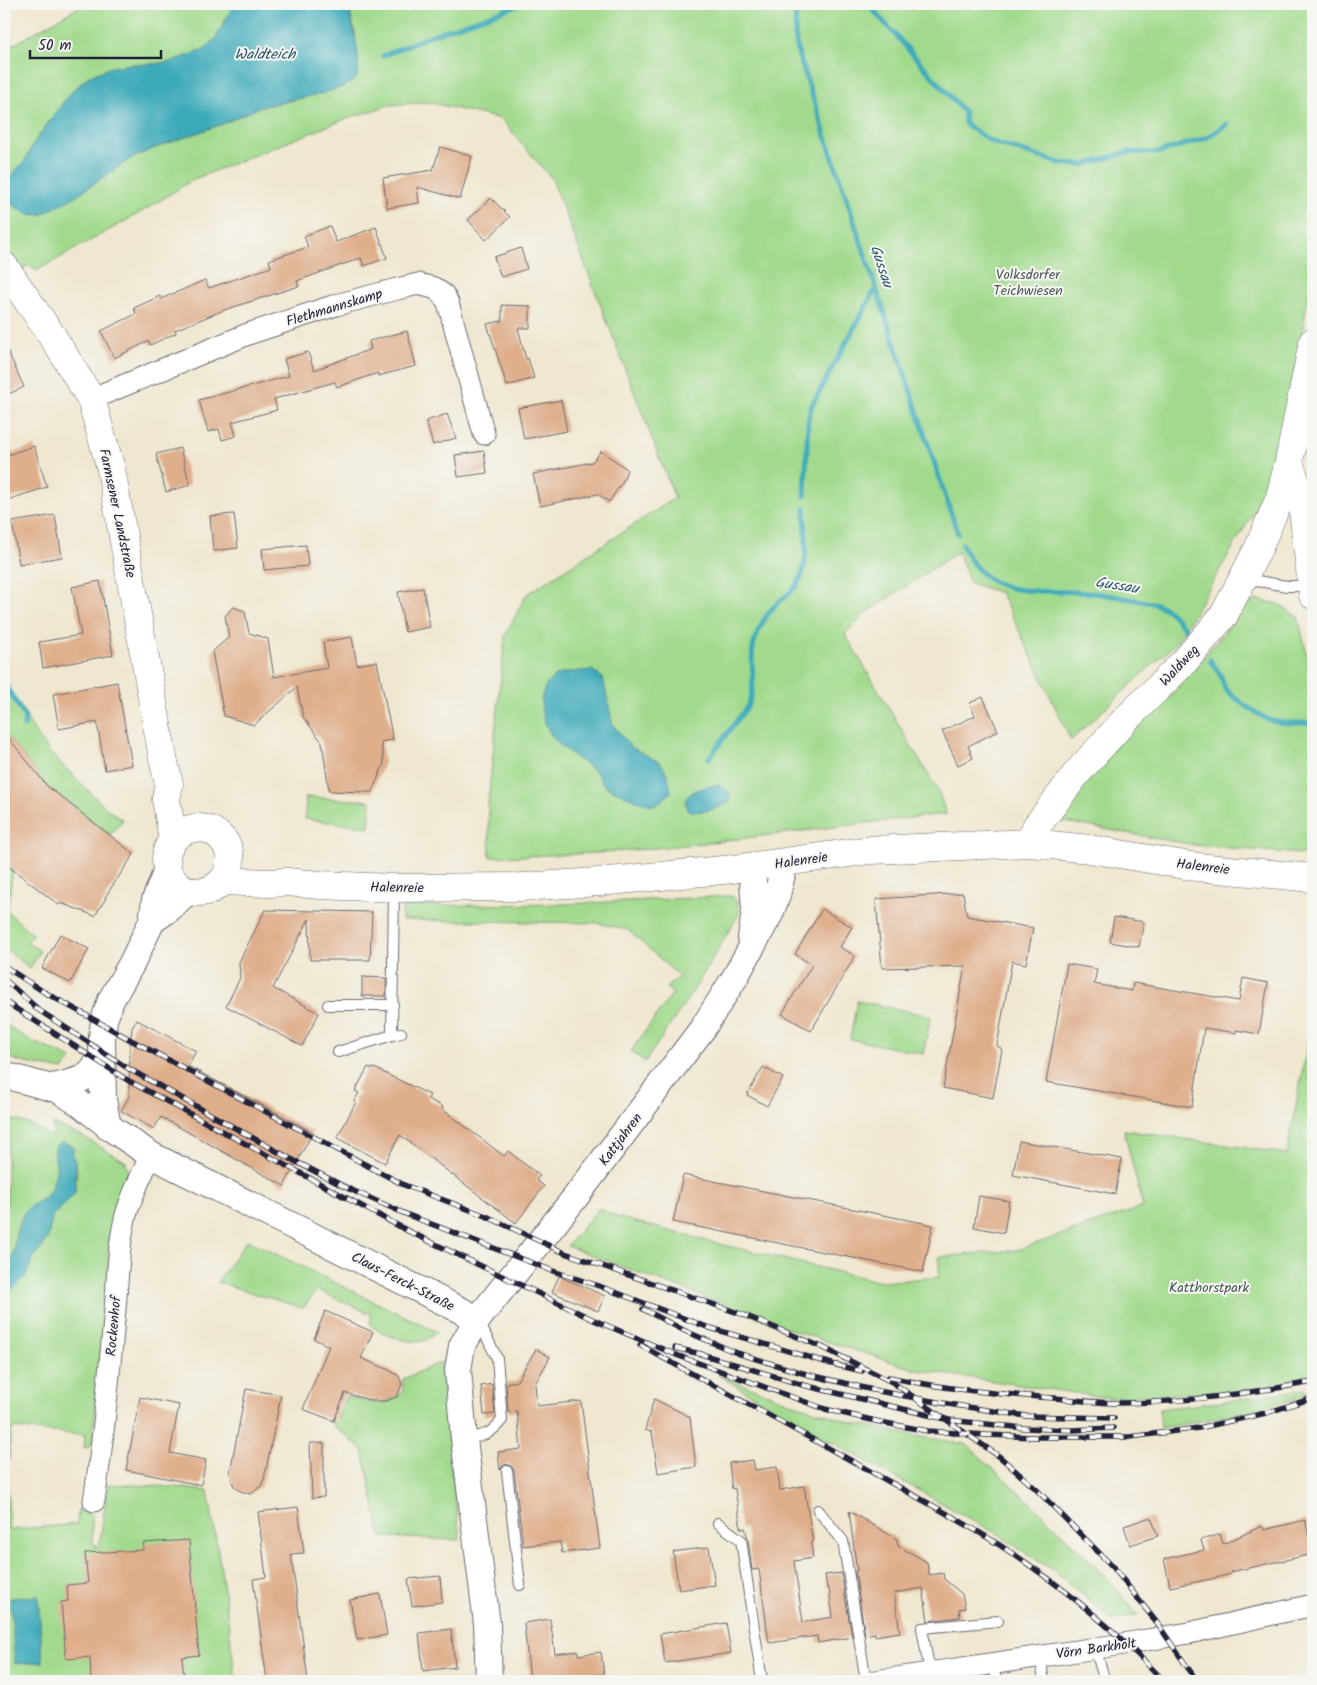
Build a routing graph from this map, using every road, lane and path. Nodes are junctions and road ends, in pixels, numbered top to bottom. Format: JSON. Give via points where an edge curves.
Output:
{"nodes":[{"id":1,"x":4,"y":266,"type":"edge"},
{"id":2,"x":1313,"y":342,"type":"edge"},
{"id":3,"x":91,"y":399,"type":"junction"},
{"id":4,"x":484,"y":434,"type":"dead end"},
{"id":5,"x":1289,"y":462,"type":"junction"},
{"id":6,"x":1244,"y":578,"type":"junction"},
{"id":7,"x":1312,"y":591,"type":"edge"},
{"id":8,"x":184,"y":834,"type":"junction"},
{"id":9,"x":1030,"y":842,"type":"junction"},
{"id":10,"x":785,"y":862,"type":"junction"},
{"id":11,"x":752,"y":866,"type":"junction"},
{"id":12,"x":167,"y":870,"type":"junction"},
{"id":13,"x":227,"y":870,"type":"junction"},
{"id":14,"x":1313,"y":878,"type":"edge"},
{"id":15,"x":394,"y":888,"type":"junction"},
{"id":16,"x":188,"y":891,"type":"junction"},
{"id":17,"x":152,"y":922,"type":"junction"},
{"id":18,"x":750,"y":949,"type":"junction"},
{"id":19,"x":328,"y":1005,"type":"dead end"},
{"id":20,"x":393,"y":1005,"type":"junction"},
{"id":21,"x":338,"y":1052,"type":"dead end"},
{"id":22,"x":102,"y":1056,"type":"junction"},
{"id":23,"x":4,"y":1074,"type":"edge"},
{"id":24,"x":52,"y":1087,"type":"junction"},
{"id":25,"x":108,"y":1127,"type":"junction"},
{"id":26,"x":151,"y":1155,"type":"junction"},
{"id":27,"x":478,"y":1319,"type":"junction"},
{"id":28,"x":464,"y":1439,"type":"junction"},
{"id":29,"x":507,"y":1471,"type":"dead end"},
{"id":30,"x":94,"y":1501,"type":"dead end"},
{"id":31,"x":818,"y":1510,"type":"dead end"},
{"id":32,"x":718,"y":1523,"type":"dead end"},
{"id":33,"x":520,"y":1585,"type":"dead end"},
{"id":34,"x":1313,"y":1605,"type":"edge"},
{"id":35,"x":998,"y":1621,"type":"dead end"},
{"id":36,"x":1095,"y":1648,"type":"junction"},
{"id":37,"x":1040,"y":1656,"type":"junction"},
{"id":38,"x":994,"y":1672,"type":"edge"},
{"id":39,"x":930,"y":1673,"type":"junction"},
{"id":40,"x":907,"y":1679,"type":"edge"},
{"id":41,"x":489,"y":1681,"type":"edge"},
{"id":42,"x":762,"y":1681,"type":"edge"},
{"id":43,"x":866,"y":1681,"type":"edge"},
{"id":44,"x":876,"y":1681,"type":"edge"},
{"id":45,"x":1044,"y":1681,"type":"edge"},
{"id":46,"x":1105,"y":1681,"type":"edge"}],
"edges":[{"from":1,"to":3,"type":"main road","name":"Farmsener Landstraße"},
{"from":2,"to":5,"type":"main road","name":"Waldweg"},
{"from":3,"to":4,"type":"street","name":"Flethmannskamp","via":[[248,334],[336,305],[418,284],[434,288],[444,295],[448,303]]},
{"from":3,"to":8,"type":"main road","name":"Farmsener Landstraße","via":[[111,468],[169,784],[166,799]]},
{"from":5,"to":6,"type":"main road","name":"Waldweg","via":[[1280,500]]},
{"from":5,"to":7,"type":"main road","name":"Waldweg","via":[[1302,501]]},
{"from":6,"to":7,"type":"lane"},
{"from":6,"to":9,"type":"main road","name":"Waldweg","via":[[1224,615],[1184,662],[1077,773],[1036,827]]},
{"from":8,"to":12,"type":"main road","name":"Farmsener Landstraße","via":[[166,857]]},
{"from":8,"to":13,"type":"main road","via":[[210,830],[222,839],[229,851]]},
{"from":9,"to":10,"type":"main road","name":"Halenreie","via":[[871,850]]},
{"from":9,"to":14,"type":"main road","name":"Halenreie","via":[[1197,867]]},
{"from":10,"to":11,"type":"main road","name":"Halenreie"},
{"from":10,"to":18,"type":"street","name":"Kattjahren","via":[[774,905]]},
{"from":11,"to":15,"type":"main road","name":"Halenreie","via":[[599,882]]},
{"from":11,"to":18,"type":"street","name":"Kattjahren","via":[[755,911]]},
{"from":12,"to":16,"type":"main road","via":[[175,883]]},
{"from":12,"to":17,"type":"street","name":"Farmsener Landstraße","via":[[155,900]]},
{"from":13,"to":15,"type":"main road","name":"Halenreie","via":[[268,883]]},
{"from":13,"to":16,"type":"main road","via":[[211,890]]},
{"from":15,"to":20,"type":"lane"},
{"from":16,"to":17,"type":"street","name":"Farmsener Landstraße"},
{"from":17,"to":22,"type":"street","name":"Farmsener Landstraße","via":[[106,1011]]},
{"from":18,"to":27,"type":"street","name":"Kattjahren","via":[[698,1037]]},
{"from":19,"to":20,"type":"lane"},
{"from":20,"to":21,"type":"lane","via":[[396,1034]]},
{"from":22,"to":24,"type":"street","via":[[85,1077]]},
{"from":22,"to":25,"type":"street","name":"Farmsener Landstraße","via":[[102,1099]]},
{"from":23,"to":24,"type":"street","name":"Claus-Ferck-Straße"},
{"from":24,"to":25,"type":"street","name":"Claus-Ferck-Straße","via":[[79,1103]]},
{"from":25,"to":26,"type":"street","name":"Claus-Ferck-Straße"},
{"from":26,"to":27,"type":"street","name":"Claus-Ferck-Straße"},
{"from":26,"to":30,"type":"street","name":"Rockenhof","via":[[126,1214],[119,1252]]},
{"from":27,"to":28,"type":"street","via":[[462,1346],[458,1370]]},
{"from":27,"to":28,"type":"lane","via":[[497,1358],[502,1420],[485,1436]]},
{"from":28,"to":41,"type":"street","via":[[487,1624]]},
{"from":29,"to":33,"type":"lane"},
{"from":31,"to":43,"type":"lane","via":[[843,1541]]},
{"from":32,"to":42,"type":"lane","via":[[740,1540]]},
{"from":34,"to":36,"type":"street","name":"Vörn Barkholt","via":[[1189,1633]]},
{"from":35,"to":39,"type":"lane","via":[[922,1628]]},
{"from":36,"to":37,"type":"street","name":"Vörn Barkholt"},
{"from":36,"to":46,"type":"lane"},
{"from":37,"to":38,"type":"street","name":"Vörn Barkholt"},
{"from":37,"to":45,"type":"lane"},
{"from":38,"to":39,"type":"street","name":"Vörn Barkholt"},
{"from":39,"to":40,"type":"street","name":"Vörn Barkholt"},
{"from":40,"to":44,"type":"street","name":"Vörn Barkholt"}]}
